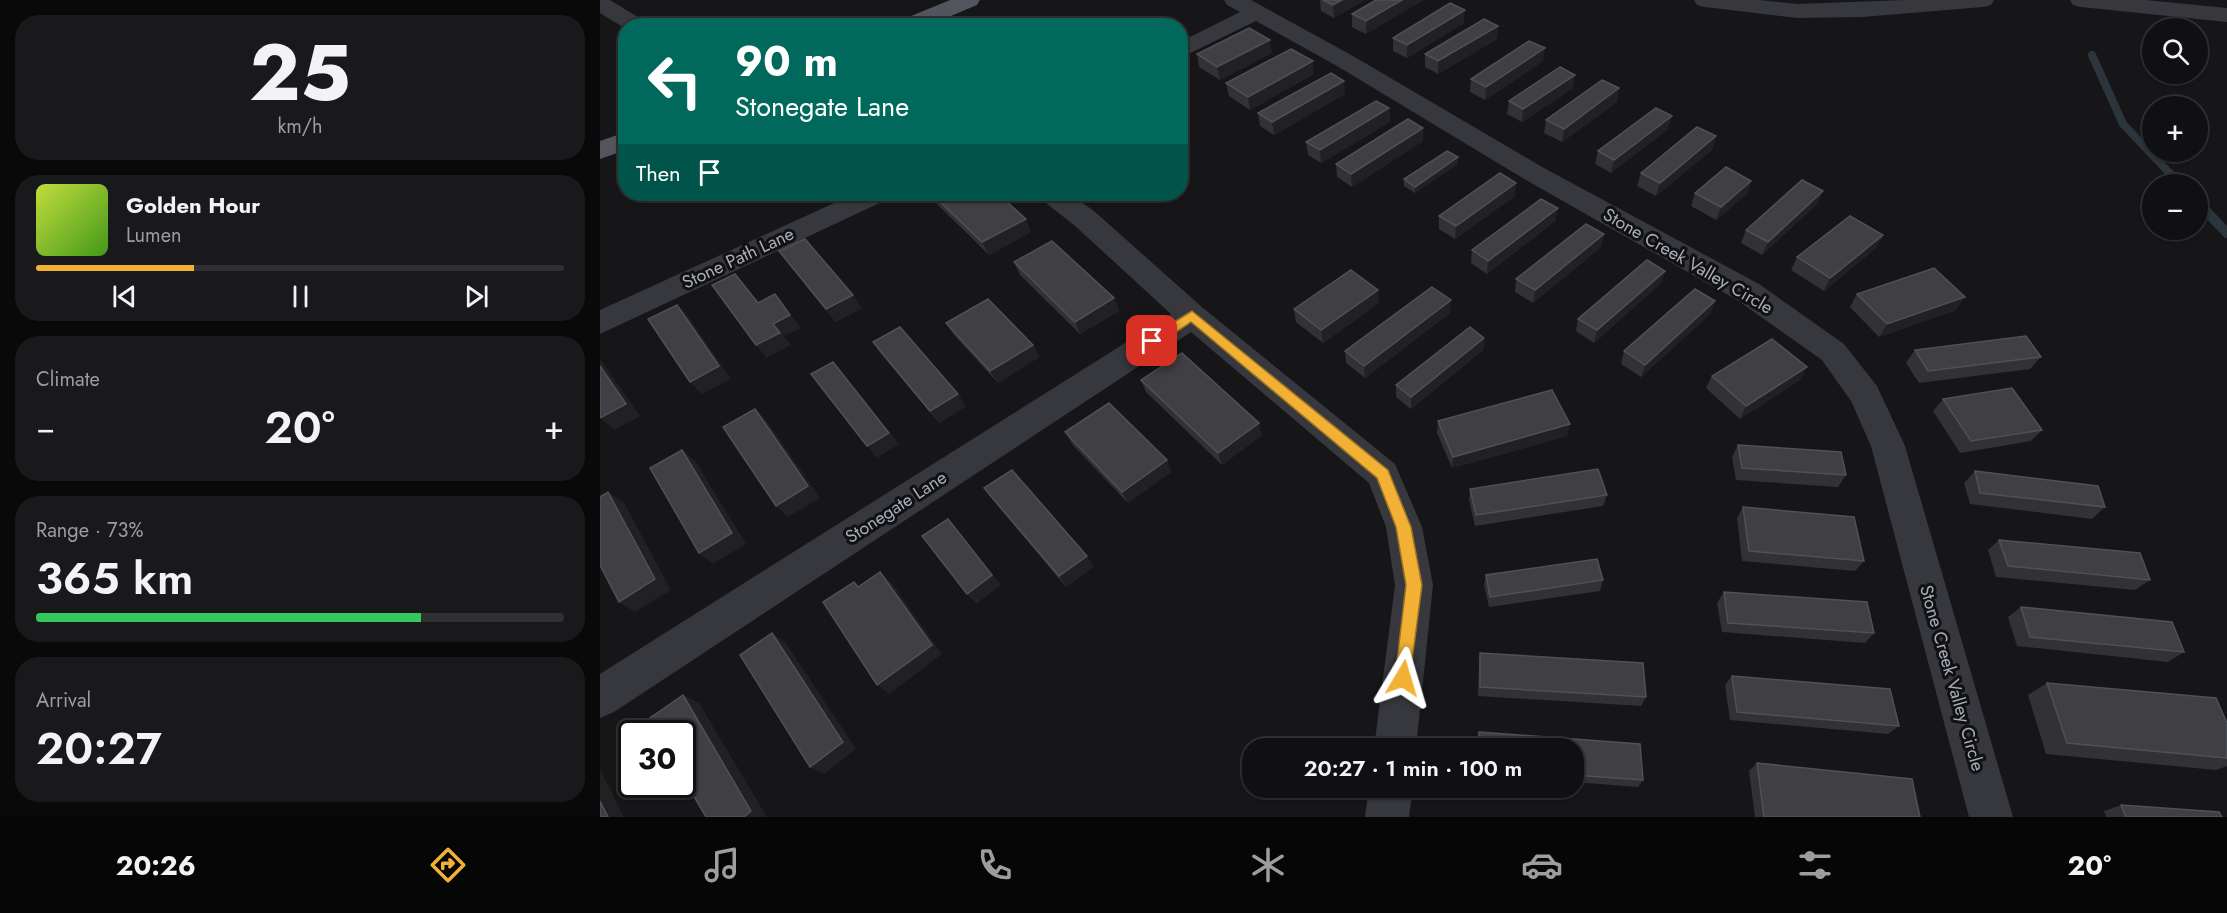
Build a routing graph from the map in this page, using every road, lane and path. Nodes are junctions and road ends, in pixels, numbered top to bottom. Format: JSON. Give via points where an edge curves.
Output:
{"nodes":[{"id":1,"x":969,"y":0,"type":"edge"},
{"id":2,"x":1983,"y":0,"type":"edge"},
{"id":3,"x":2081,"y":0,"type":"edge"},
{"id":4,"x":1712,"y":1,"type":"edge"},
{"id":5,"x":600,"y":3,"type":"edge"},
{"id":6,"x":1246,"y":6,"type":"edge"},
{"id":7,"x":2227,"y":15,"type":"edge"},
{"id":8,"x":623,"y":18,"type":"edge"},
{"id":9,"x":926,"y":18,"type":"edge"},
{"id":10,"x":1188,"y":46,"type":"edge"},
{"id":11,"x":618,"y":144,"type":"edge"},
{"id":12,"x":600,"y":151,"type":"edge"},
{"id":13,"x":861,"y":201,"type":"edge"},
{"id":14,"x":1061,"y":201,"type":"edge"},
{"id":15,"x":1192,"y":316,"type":"junction"},
{"id":16,"x":600,"y":323,"type":"edge"},
{"id":17,"x":600,"y":698,"type":"edge"},
{"id":18,"x":1396,"y":738,"type":"edge"},
{"id":19,"x":1390,"y":798,"type":"edge"},
{"id":20,"x":1388,"y":817,"type":"edge"},
{"id":21,"x":1991,"y":817,"type":"edge"}],
"edges":[{"from":1,"to":9,"type":"main road"},
{"from":2,"to":4,"type":"street","via":[[1797,11]]},
{"from":3,"to":7,"type":"street"},
{"from":5,"to":8,"type":"street"},
{"from":6,"to":10,"type":"street"},
{"from":6,"to":21,"type":"street","name":"Stone Creek Valley Circle","via":[[1748,292],[1833,352],[1865,395],[1888,446]]},
{"from":11,"to":12,"type":"main road"},
{"from":13,"to":16,"type":"street","name":"Stone Path Lane"},
{"from":14,"to":15,"type":"street"},
{"from":15,"to":17,"type":"street","name":"Stonegate Lane"},
{"from":15,"to":18,"type":"street","via":[[1383,474],[1404,527],[1414,585]]},
{"from":19,"to":20,"type":"street"}]}
